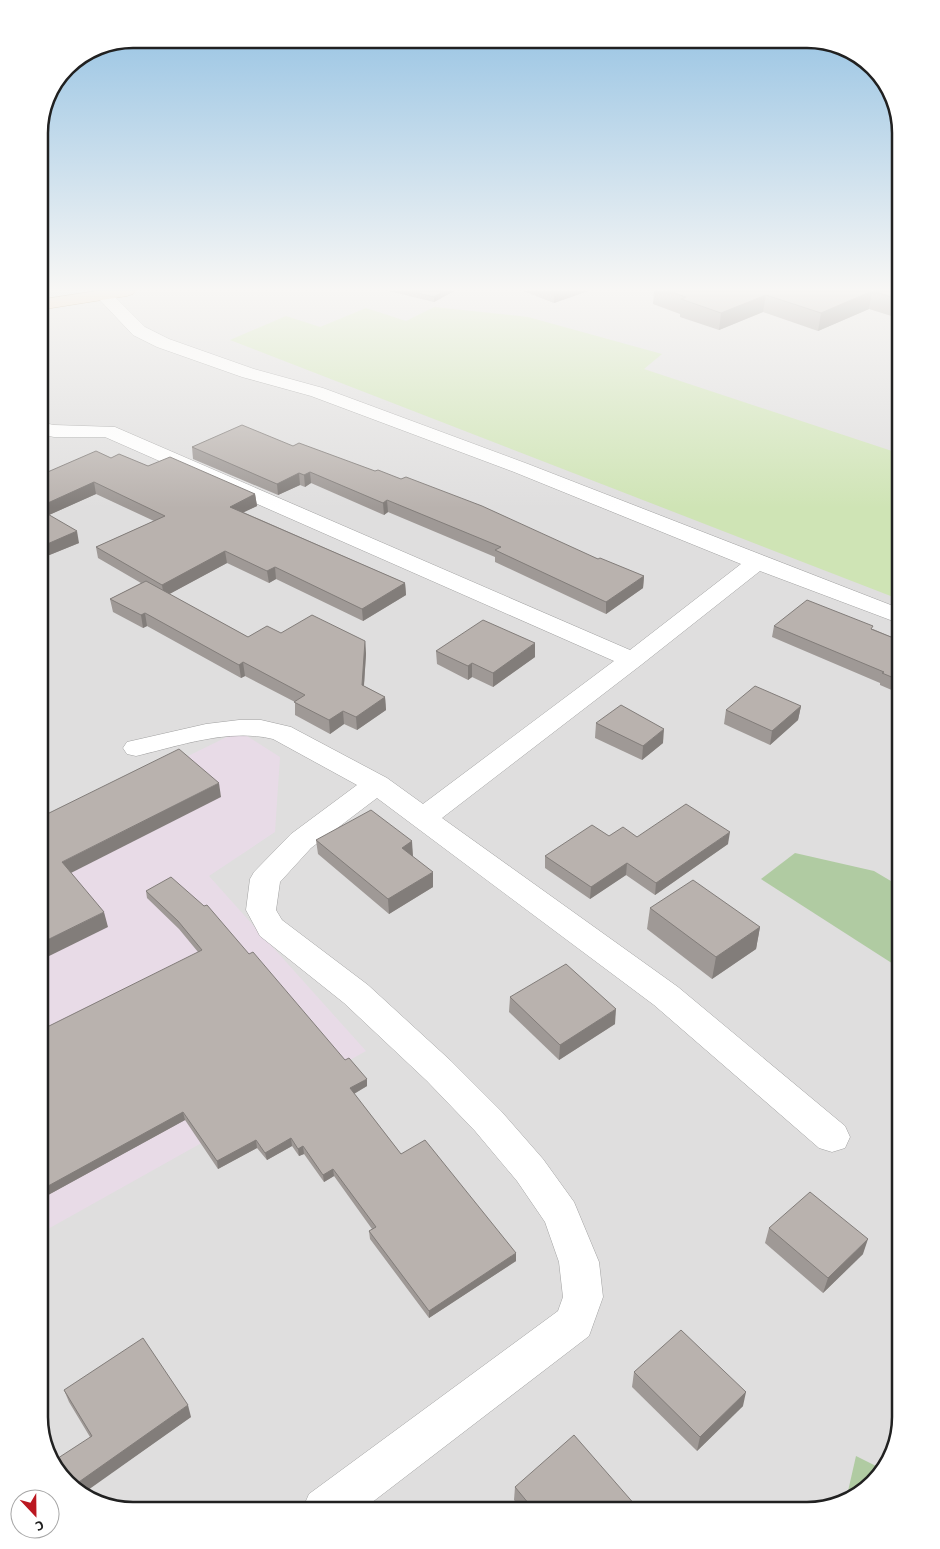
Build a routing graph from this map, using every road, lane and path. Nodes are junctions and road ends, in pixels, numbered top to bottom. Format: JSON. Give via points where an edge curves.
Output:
{"nodes":[{"id":1,"x":221,"y":363,"type":"edge"},
{"id":2,"x":48,"y":430,"type":"edge"},
{"id":3,"x":757,"y":562,"type":"junction"},
{"id":4,"x":892,"y":614,"type":"edge"},
{"id":5,"x":632,"y":660,"type":"junction"},
{"id":6,"x":136,"y":748,"type":"dead end"},
{"id":7,"x":377,"y":784,"type":"junction"},
{"id":8,"x":424,"y":818,"type":"junction"},
{"id":9,"x":832,"y":1137,"type":"dead end"},
{"id":10,"x":337,"y":1501,"type":"edge"}],
"edges":[{"from":1,"to":3,"type":"street","via":[[317,392],[521,468]]},
{"from":2,"to":5,"type":"street","via":[[117,434]]},
{"from":3,"to":4,"type":"street"},
{"from":3,"to":5,"type":"street"},
{"from":5,"to":8,"type":"street"},
{"from":6,"to":7,"type":"street","via":[[206,732],[261,728],[282,733]]},
{"from":7,"to":8,"type":"street"},
{"from":7,"to":10,"type":"street","via":[[301,841],[264,879],[261,910],[271,928],[356,994],[439,1071],[530,1170],[561,1214],[579,1262],[583,1297],[575,1323]]},
{"from":8,"to":9,"type":"street","via":[[666,996]]}]}
